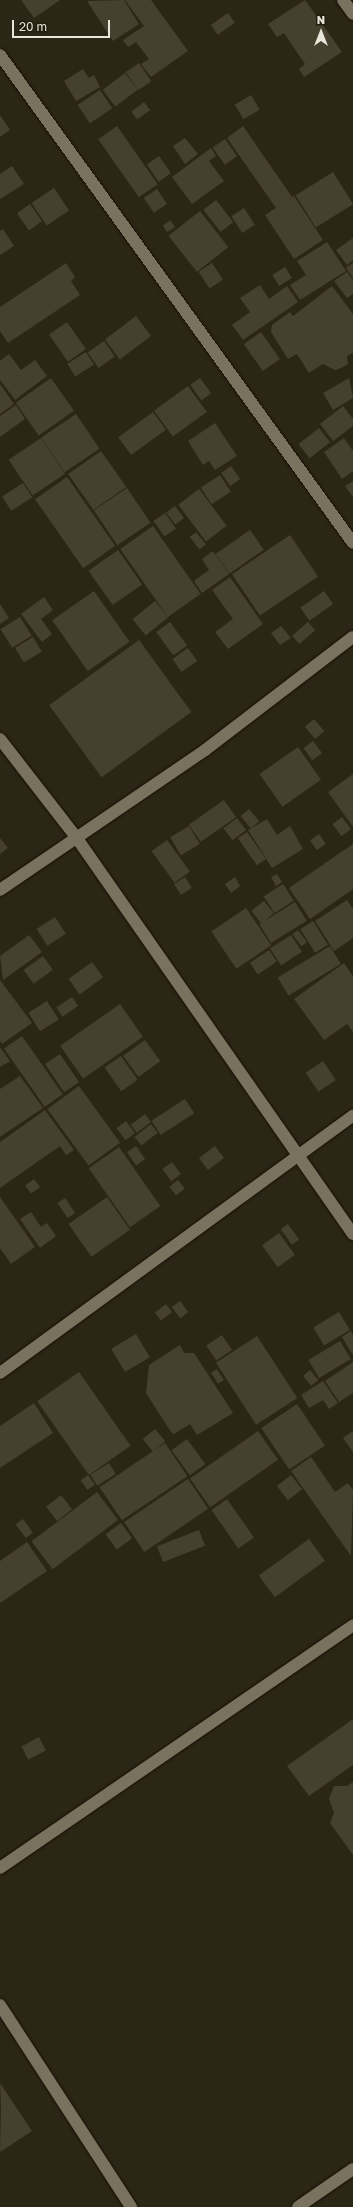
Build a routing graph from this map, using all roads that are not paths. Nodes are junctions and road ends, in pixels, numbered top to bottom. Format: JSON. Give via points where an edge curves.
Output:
{"nodes":[{"id":1,"x":343,"y":0,"type":"edge"},
{"id":2,"x":353,"y":14,"type":"edge"},
{"id":3,"x":0,"y":55,"type":"edge"},
{"id":4,"x":353,"y":543,"type":"edge"},
{"id":5,"x":353,"y":637,"type":"edge"},
{"id":6,"x":0,"y":739,"type":"edge"},
{"id":7,"x":76,"y":837,"type":"junction"},
{"id":8,"x":0,"y":890,"type":"edge"},
{"id":9,"x":353,"y":1116,"type":"edge"},
{"id":10,"x":298,"y":1155,"type":"junction"},
{"id":11,"x":353,"y":1234,"type":"edge"},
{"id":12,"x":0,"y":1373,"type":"edge"},
{"id":13,"x":353,"y":1625,"type":"edge"},
{"id":14,"x":0,"y":1868,"type":"edge"},
{"id":15,"x":0,"y":2005,"type":"edge"},
{"id":16,"x":353,"y":2169,"type":"edge"},
{"id":17,"x":131,"y":2207,"type":"edge"},
{"id":18,"x":298,"y":2207,"type":"edge"}],
"edges":[{"from":1,"to":2,"type":"street"},
{"from":3,"to":4,"type":"street"},
{"from":5,"to":7,"type":"street","via":[[205,750]]},
{"from":6,"to":7,"type":"street"},
{"from":7,"to":8,"type":"street"},
{"from":7,"to":10,"type":"street"},
{"from":9,"to":10,"type":"street"},
{"from":10,"to":11,"type":"street"},
{"from":10,"to":12,"type":"street"},
{"from":13,"to":14,"type":"street"},
{"from":15,"to":17,"type":"street"},
{"from":16,"to":18,"type":"street"}]}
